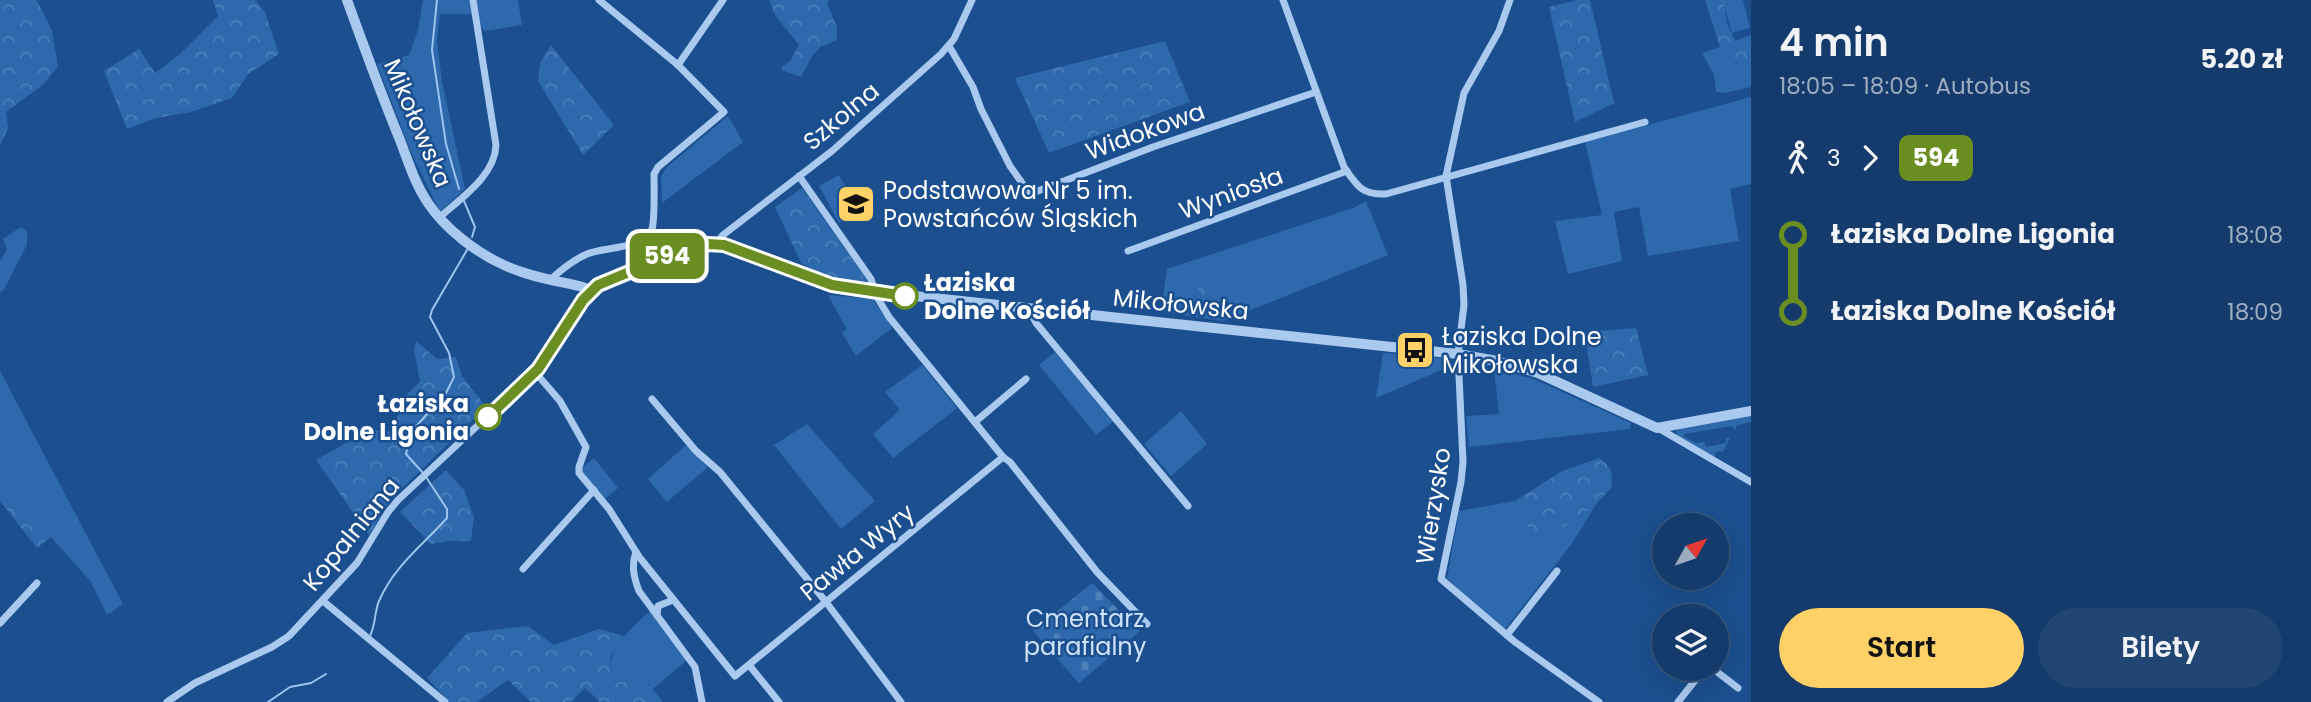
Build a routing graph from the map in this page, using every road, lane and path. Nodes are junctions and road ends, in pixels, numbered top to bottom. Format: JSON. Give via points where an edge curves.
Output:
{"nodes":[{"id":1,"x":347,"y":0,"type":"edge"},
{"id":2,"x":473,"y":0,"type":"edge"},
{"id":3,"x":599,"y":0,"type":"edge"},
{"id":4,"x":723,"y":0,"type":"edge"},
{"id":5,"x":972,"y":0,"type":"edge"},
{"id":6,"x":1283,"y":0,"type":"edge"},
{"id":7,"x":1510,"y":0,"type":"edge"},
{"id":8,"x":949,"y":46,"type":"junction"},
{"id":9,"x":678,"y":65,"type":"junction"},
{"id":10,"x":1316,"y":92,"type":"junction"},
{"id":11,"x":1645,"y":122,"type":"dead end"},
{"id":12,"x":1347,"y":171,"type":"junction"},
{"id":13,"x":799,"y":176,"type":"junction"},
{"id":14,"x":1446,"y":176,"type":"junction"},
{"id":15,"x":439,"y":218,"type":"junction"},
{"id":16,"x":716,"y":244,"type":"junction"},
{"id":17,"x":1128,"y":251,"type":"dead end"},
{"id":18,"x":551,"y":279,"type":"junction"},
{"id":19,"x":591,"y":291,"type":"junction"},
{"id":20,"x":876,"y":293,"type":"junction"},
{"id":21,"x":1029,"y":309,"type":"junction"},
{"id":22,"x":1458,"y":354,"type":"junction"},
{"id":23,"x":535,"y":372,"type":"junction"},
{"id":24,"x":1026,"y":379,"type":"dead end"},
{"id":25,"x":652,"y":399,"type":"dead end"},
{"id":26,"x":1751,"y":411,"type":"edge"},
{"id":27,"x":975,"y":422,"type":"junction"},
{"id":28,"x":1657,"y":428,"type":"junction"},
{"id":29,"x":1003,"y":457,"type":"junction"},
{"id":30,"x":1751,"y":482,"type":"edge"},
{"id":31,"x":594,"y":490,"type":"junction"},
{"id":32,"x":1188,"y":506,"type":"dead end"},
{"id":33,"x":636,"y":552,"type":"junction"},
{"id":34,"x":523,"y":569,"type":"dead end"},
{"id":35,"x":1557,"y":571,"type":"dead end"},
{"id":36,"x":37,"y":583,"type":"dead end"},
{"id":37,"x":673,"y":600,"type":"junction"},
{"id":38,"x":323,"y":601,"type":"junction"},
{"id":39,"x":826,"y":602,"type":"junction"},
{"id":40,"x":657,"y":614,"type":"junction"},
{"id":41,"x":0,"y":622,"type":"edge"},
{"id":42,"x":1147,"y":624,"type":"dead end"},
{"id":43,"x":1507,"y":635,"type":"junction"},
{"id":44,"x":749,"y":665,"type":"junction"},
{"id":45,"x":1695,"y":681,"type":"edge"},
{"id":46,"x":1729,"y":681,"type":"edge"},
{"id":47,"x":1738,"y":688,"type":"dead end"},
{"id":48,"x":167,"y":702,"type":"edge"},
{"id":49,"x":445,"y":702,"type":"edge"},
{"id":50,"x":702,"y":702,"type":"edge"},
{"id":51,"x":779,"y":702,"type":"edge"},
{"id":52,"x":901,"y":702,"type":"edge"},
{"id":53,"x":1599,"y":702,"type":"edge"},
{"id":54,"x":1678,"y":702,"type":"edge"}],
"edges":[{"from":1,"to":15,"type":"street","name":"Mikołowska","via":[[420,190]]},
{"from":2,"to":15,"type":"street","via":[[496,157],[485,174]]},
{"from":3,"to":9,"type":"street"},
{"from":4,"to":9,"type":"street"},
{"from":5,"to":8,"type":"street","name":"Szkolna"},
{"from":6,"to":10,"type":"street"},
{"from":7,"to":14,"type":"street","via":[[1499,32],[1464,93]]},
{"from":8,"to":10,"type":"street","name":"Widokowa","via":[[1010,166],[1030,194]]},
{"from":8,"to":13,"type":"street","name":"Szkolna"},
{"from":9,"to":18,"type":"street","via":[[724,112],[658,167],[652,229],[645,237],[637,243],[589,253]]},
{"from":10,"to":12,"type":"street"},
{"from":11,"to":14,"type":"street"},
{"from":12,"to":14,"type":"street","via":[[1370,194],[1386,194]]},
{"from":12,"to":17,"type":"street","name":"Wyniosła"},
{"from":13,"to":16,"type":"street","name":"Szkolna"},
{"from":13,"to":20,"type":"street","via":[[871,279]]},
{"from":14,"to":22,"type":"street","name":"Wierzysko","via":[[1463,285]]},
{"from":15,"to":18,"type":"street","name":"Mikołowska","via":[[489,257]]},
{"from":16,"to":19,"type":"street","name":"Mikołowska","via":[[687,248]]},
{"from":16,"to":20,"type":"street","name":"Mikołowska","via":[[832,285]]},
{"from":18,"to":19,"type":"street","name":"Mikołowska"},
{"from":19,"to":23,"type":"street","name":"Kopalniana"},
{"from":20,"to":21,"type":"street","name":"Mikołowska"},
{"from":20,"to":27,"type":"street","via":[[899,331]]},
{"from":21,"to":22,"type":"street","name":"Mikołowska"},
{"from":21,"to":32,"type":"street"},
{"from":22,"to":28,"type":"street","name":"Mikołowska","via":[[1538,373]]},
{"from":22,"to":43,"type":"street","name":"Wierzysko","via":[[1462,472],[1441,579]]},
{"from":23,"to":31,"type":"street","via":[[560,401],[586,447],[579,473]]},
{"from":23,"to":38,"type":"street","name":"Kopalniana","via":[[388,512],[363,555]]},
{"from":24,"to":27,"type":"street"},
{"from":25,"to":39,"type":"street","via":[[720,472]]},
{"from":26,"to":28,"type":"street"},
{"from":27,"to":29,"type":"street"},
{"from":28,"to":30,"type":"street"},
{"from":29,"to":39,"type":"street","name":"Pawła Wyry"},
{"from":29,"to":42,"type":"street","via":[[1097,572]]},
{"from":31,"to":33,"type":"street"},
{"from":31,"to":34,"type":"street"},
{"from":33,"to":37,"type":"street"},
{"from":33,"to":40,"type":"street","via":[[634,578]]},
{"from":35,"to":43,"type":"street"},
{"from":36,"to":41,"type":"street"},
{"from":37,"to":40,"type":"street","via":[[658,606]]},
{"from":37,"to":44,"type":"street","name":"Pawła Wyry","via":[[735,676]]},
{"from":38,"to":48,"type":"street","name":"Kopalniana","via":[[281,642],[195,683]]},
{"from":38,"to":49,"type":"street"},
{"from":39,"to":44,"type":"street","name":"Pawła Wyry"},
{"from":39,"to":52,"type":"street"},
{"from":40,"to":50,"type":"street","via":[[695,667]]},
{"from":43,"to":53,"type":"street"},
{"from":44,"to":51,"type":"street"},
{"from":45,"to":54,"type":"street"},
{"from":46,"to":47,"type":"street"}]}
